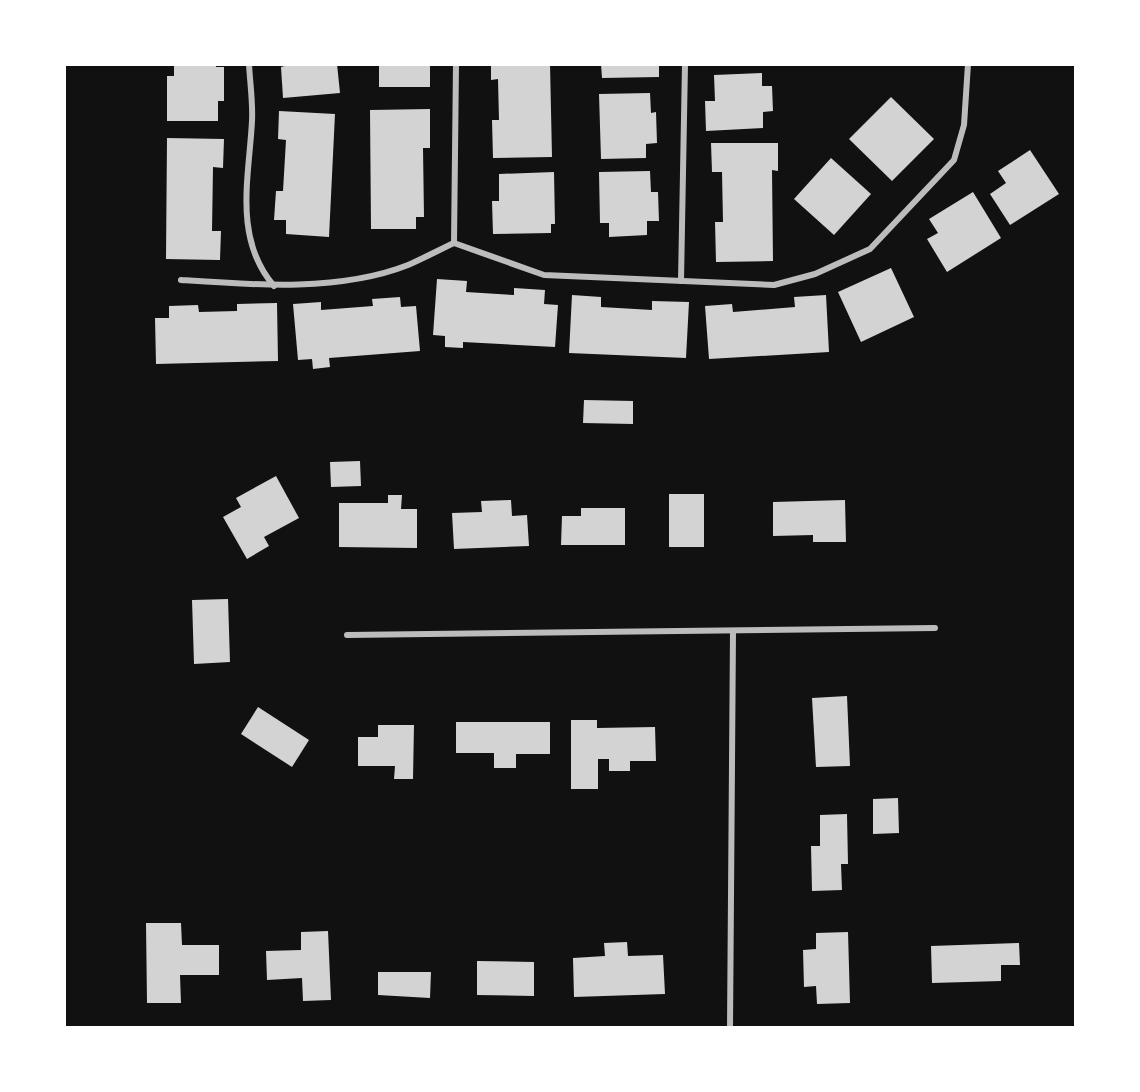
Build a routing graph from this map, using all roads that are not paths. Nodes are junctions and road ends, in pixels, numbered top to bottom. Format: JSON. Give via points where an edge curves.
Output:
{"nodes":[{"id":1,"x":249,"y":64,"type":"edge"},
{"id":2,"x":456,"y":64,"type":"edge"},
{"id":3,"x":685,"y":64,"type":"edge"},
{"id":4,"x":968,"y":64,"type":"edge"},
{"id":5,"x":454,"y":243,"type":"junction"},
{"id":6,"x":181,"y":280,"type":"dead end"},
{"id":7,"x":681,"y":281,"type":"junction"},
{"id":8,"x":274,"y":286,"type":"junction"},
{"id":9,"x":935,"y":628,"type":"dead end"},
{"id":10,"x":733,"y":631,"type":"junction"},
{"id":11,"x":346,"y":635,"type":"dead end"},
{"id":12,"x":730,"y":1028,"type":"edge"}],
"edges":[{"from":1,"to":8,"type":"street","via":[[252,118],[246,225],[253,254]]},
{"from":2,"to":5,"type":"street"},
{"from":3,"to":7,"type":"street"},
{"from":4,"to":7,"type":"street","via":[[964,125],[954,159],[870,249],[815,274],[774,285]]},
{"from":5,"to":7,"type":"street","via":[[544,275]]},
{"from":5,"to":8,"type":"street","via":[[407,265],[364,277]]},
{"from":6,"to":8,"type":"street"},
{"from":9,"to":10,"type":"street"},
{"from":10,"to":11,"type":"street"},
{"from":10,"to":12,"type":"street"}]}
